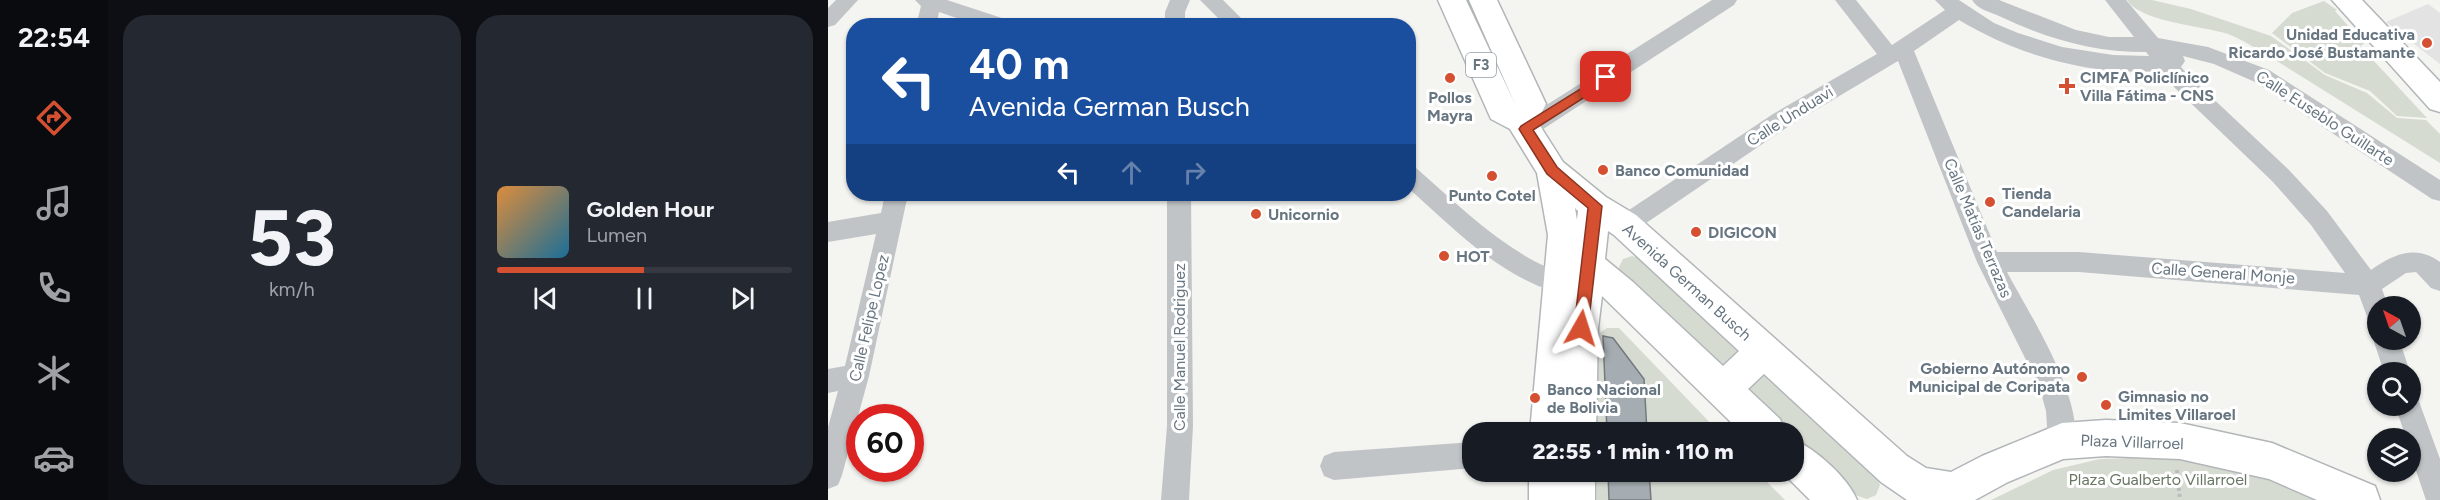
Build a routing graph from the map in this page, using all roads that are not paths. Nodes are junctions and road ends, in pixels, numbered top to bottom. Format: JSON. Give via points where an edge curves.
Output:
{"nodes":[{"id":1,"x":848,"y":0,"type":"edge"},
{"id":2,"x":1180,"y":0,"type":"edge"},
{"id":3,"x":1210,"y":0,"type":"edge"},
{"id":4,"x":1452,"y":0,"type":"edge"},
{"id":5,"x":1483,"y":0,"type":"edge"},
{"id":6,"x":1727,"y":0,"type":"edge"},
{"id":7,"x":1845,"y":0,"type":"edge"},
{"id":8,"x":1982,"y":0,"type":"edge"},
{"id":9,"x":2115,"y":0,"type":"edge"},
{"id":10,"x":2346,"y":0,"type":"edge"},
{"id":11,"x":929,"y":1,"type":"edge"},
{"id":12,"x":1951,"y":5,"type":"edge"},
{"id":13,"x":927,"y":18,"type":"edge"},
{"id":14,"x":980,"y":18,"type":"edge"},
{"id":15,"x":1174,"y":18,"type":"edge"},
{"id":16,"x":1230,"y":18,"type":"edge"},
{"id":17,"x":828,"y":20,"type":"edge"},
{"id":18,"x":2150,"y":45,"type":"junction"},
{"id":19,"x":1896,"y":52,"type":"junction"},
{"id":20,"x":2206,"y":52,"type":"junction"},
{"id":21,"x":2165,"y":64,"type":"junction"},
{"id":22,"x":2440,"y":101,"type":"edge"},
{"id":23,"x":1523,"y":125,"type":"junction"},
{"id":24,"x":1552,"y":171,"type":"junction"},
{"id":25,"x":1416,"y":181,"type":"edge"},
{"id":26,"x":2440,"y":192,"type":"edge"},
{"id":27,"x":896,"y":201,"type":"edge"},
{"id":28,"x":1179,"y":201,"type":"edge"},
{"id":29,"x":1595,"y":206,"type":"junction"},
{"id":30,"x":892,"y":221,"type":"junction"},
{"id":31,"x":1625,"y":225,"type":"junction"},
{"id":32,"x":828,"y":232,"type":"edge"},
{"id":33,"x":1989,"y":262,"type":"junction"},
{"id":34,"x":1577,"y":280,"type":"junction"},
{"id":35,"x":2440,"y":280,"type":"edge"},
{"id":36,"x":2368,"y":285,"type":"junction"},
{"id":37,"x":2372,"y":296,"type":"edge"},
{"id":38,"x":1765,"y":351,"type":"junction"},
{"id":39,"x":856,"y":376,"type":"junction"},
{"id":40,"x":828,"y":381,"type":"edge"},
{"id":41,"x":1723,"y":390,"type":"junction"},
{"id":42,"x":2412,"y":416,"type":"edge"},
{"id":43,"x":1551,"y":422,"type":"edge"},
{"id":44,"x":1577,"y":422,"type":"edge"},
{"id":45,"x":1757,"y":422,"type":"edge"},
{"id":46,"x":2062,"y":441,"type":"junction"},
{"id":47,"x":1462,"y":456,"type":"edge"},
{"id":48,"x":1334,"y":466,"type":"dead end"},
{"id":49,"x":1804,"y":468,"type":"edge"},
{"id":50,"x":828,"y":475,"type":"edge"},
{"id":51,"x":1548,"y":482,"type":"edge"},
{"id":52,"x":1576,"y":482,"type":"edge"},
{"id":53,"x":1948,"y":496,"type":"edge"},
{"id":54,"x":1175,"y":500,"type":"edge"},
{"id":55,"x":1548,"y":500,"type":"edge"},
{"id":56,"x":1576,"y":500,"type":"edge"},
{"id":57,"x":1838,"y":500,"type":"edge"},
{"id":58,"x":2361,"y":500,"type":"edge"},
{"id":59,"x":2440,"y":500,"type":"edge"}],
"edges":[{"from":1,"to":17,"type":"street"},
{"from":2,"to":15,"type":"street"},
{"from":3,"to":16,"type":"street"},
{"from":4,"to":23,"type":"main road","number":"F3","via":[[1502,111]]},
{"from":5,"to":23,"type":"main road","number":"F3","via":[[1531,104]]},
{"from":6,"to":23,"type":"street"},
{"from":7,"to":19,"type":"street","name":"Calle Matías Terrazas"},
{"from":8,"to":18,"type":"street","name":"Calle Euseblo Guillarte","via":[[2076,37],[2110,44]]},
{"from":9,"to":18,"type":"street"},
{"from":10,"to":22,"type":"main road"},
{"from":11,"to":13,"type":"street"},
{"from":11,"to":14,"type":"street"},
{"from":12,"to":19,"type":"street","name":"Calle Unduavi"},
{"from":12,"to":21,"type":"street","via":[[1988,28],[2084,61]]},
{"from":18,"to":20,"type":"street","name":"Calle Euseblo Guillarte"},
{"from":18,"to":21,"type":"street"},
{"from":19,"to":31,"type":"street","name":"Calle Unduavi","via":[[1781,120]]},
{"from":19,"to":33,"type":"street","name":"Calle Matías Terrazas"},
{"from":20,"to":21,"type":"street"},
{"from":20,"to":26,"type":"street","name":"Calle Euseblo Guillarte","via":[[2262,76]]},
{"from":21,"to":36,"type":"street","via":[[2281,176],[2319,218]]},
{"from":23,"to":24,"type":"main road","number":"F3"},
{"from":24,"to":29,"type":"main road","name":"Avenida German Busch","number":"F3"},
{"from":24,"to":34,"type":"main road","number":"F3"},
{"from":25,"to":34,"type":"street","via":[[1495,250],[1522,268]]},
{"from":27,"to":30,"type":"street","name":"Calle Felipe Lopez"},
{"from":28,"to":54,"type":"street","name":"Calle Manuel Rodriguez","via":[[1180,426]]},
{"from":29,"to":31,"type":"main road","name":"Avenida German Busch"},
{"from":29,"to":34,"type":"main road"},
{"from":30,"to":32,"type":"street"},
{"from":30,"to":39,"type":"street","name":"Calle Felipe Lopez"},
{"from":31,"to":38,"type":"main road","name":"Avenida German Busch"},
{"from":33,"to":36,"type":"street","name":"Calle General Monje","via":[[2079,262]]},
{"from":33,"to":46,"type":"street","name":"Calle Matías Terrazas","via":[[2059,400]]},
{"from":34,"to":41,"type":"main road","via":[[1622,292]]},
{"from":34,"to":43,"type":"main road"},
{"from":34,"to":44,"type":"main road"},
{"from":35,"to":36,"type":"street","via":[[2421,260],[2409,260]]},
{"from":36,"to":37,"type":"street"},
{"from":38,"to":41,"type":"main road"},
{"from":38,"to":53,"type":"main road","name":"Avenida German Busch","via":[[1894,469],[1918,486]]},
{"from":39,"to":40,"type":"street"},
{"from":39,"to":50,"type":"street","name":"Calle Felipe Lopez"},
{"from":41,"to":45,"type":"main road"},
{"from":42,"to":59,"type":"street"},
{"from":46,"to":53,"type":"main road","name":"Plaza Villarroel","via":[[1995,469]]},
{"from":46,"to":58,"type":"main road","name":"Plaza Villarroel","via":[[2180,441],[2272,461]]},
{"from":47,"to":48,"type":"street"},
{"from":49,"to":57,"type":"main road"},
{"from":51,"to":55,"type":"main road"},
{"from":52,"to":56,"type":"main road"}]}
